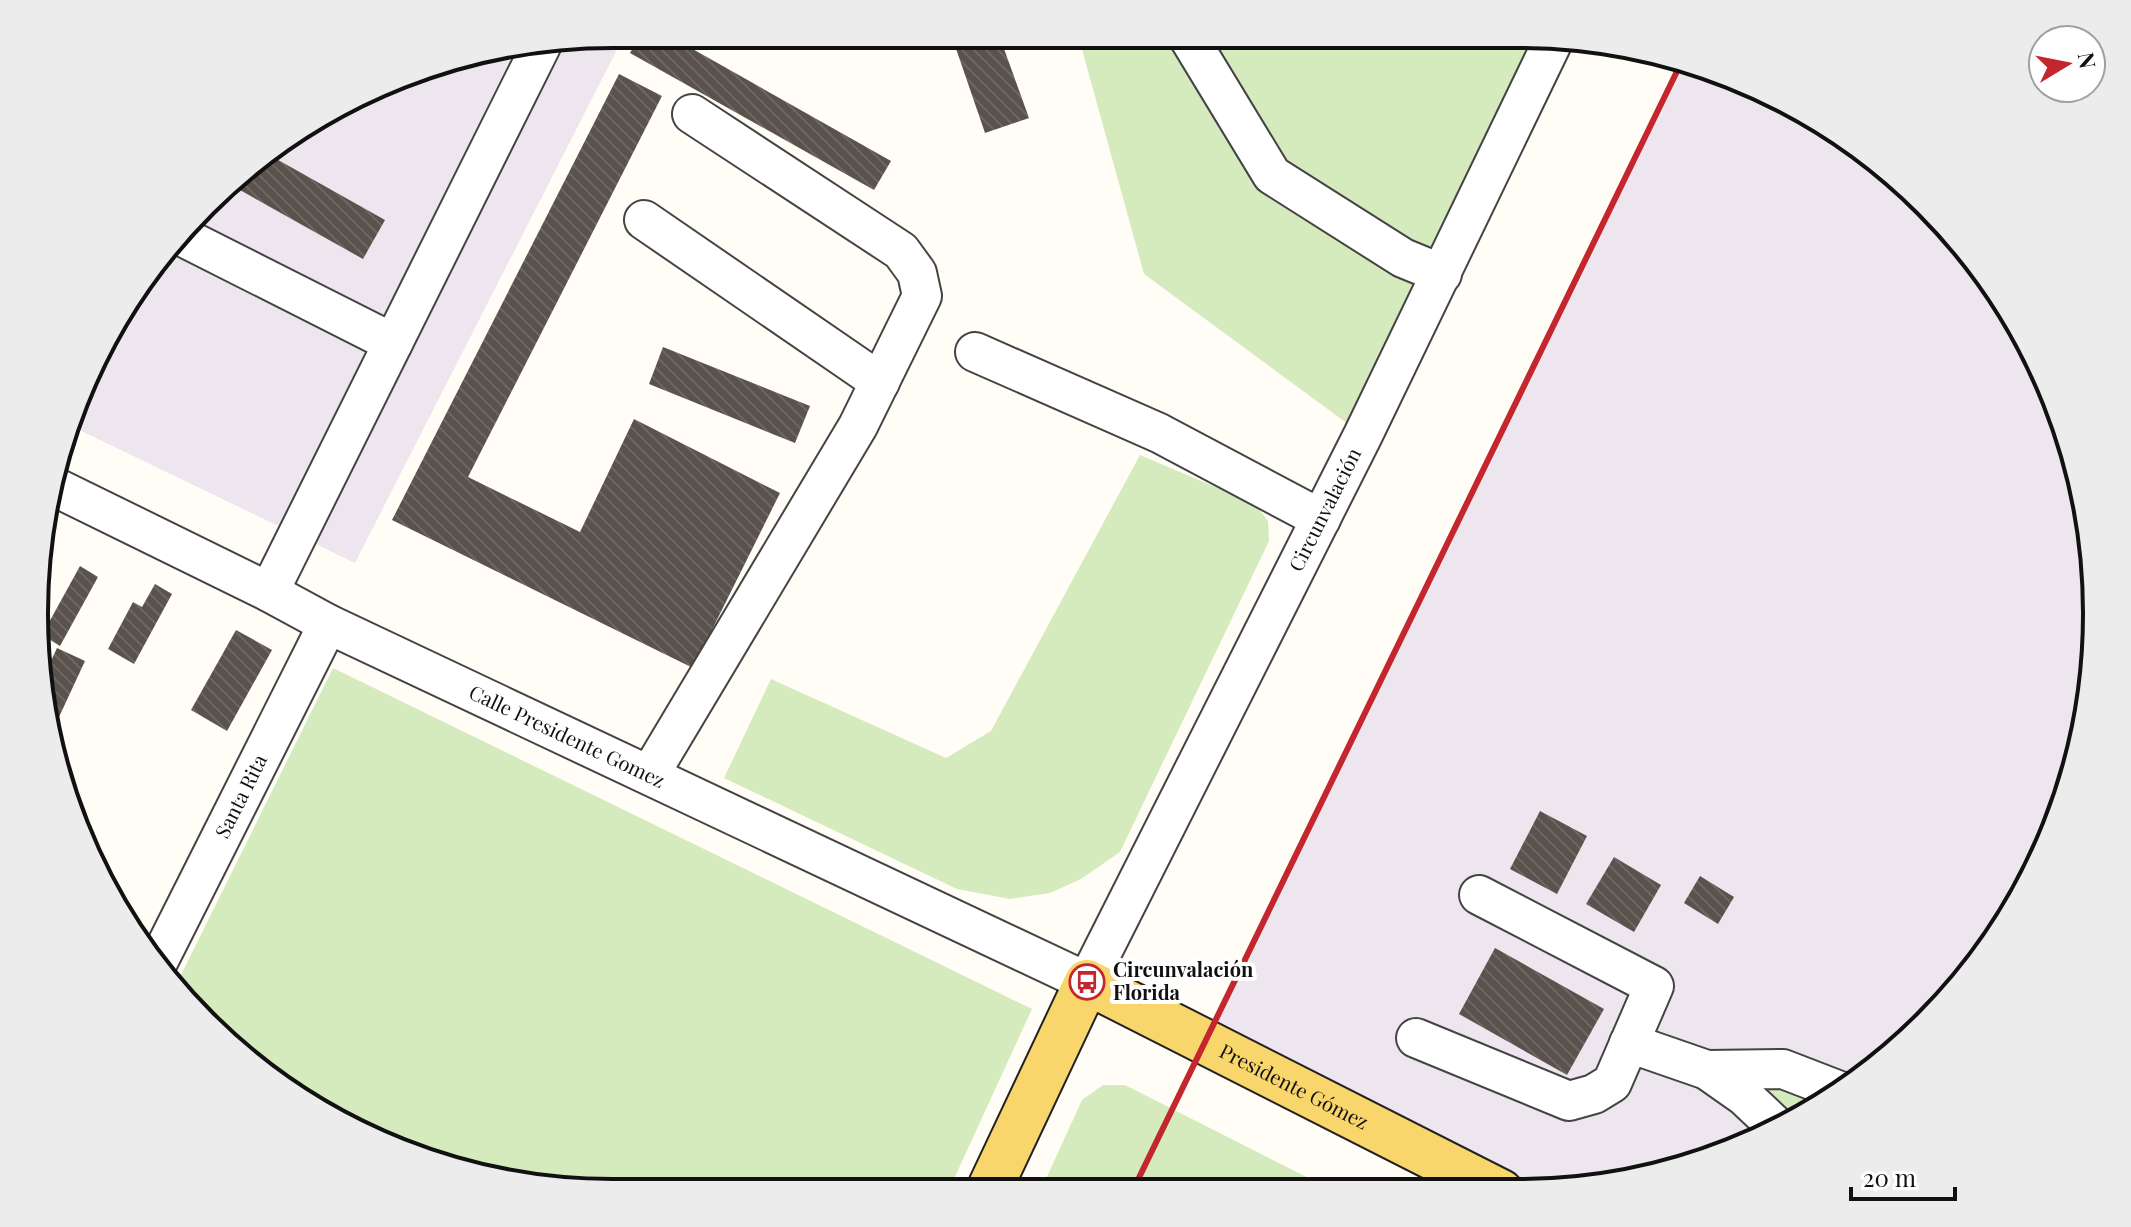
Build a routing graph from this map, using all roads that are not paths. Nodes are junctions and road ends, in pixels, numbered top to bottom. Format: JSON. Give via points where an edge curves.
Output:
{"nodes":[{"id":1,"x":1205,"y":48,"type":"edge"},
{"id":2,"x":1549,"y":49,"type":"edge"},
{"id":3,"x":537,"y":53,"type":"edge"},
{"id":4,"x":692,"y":114,"type":"dead end"},
{"id":5,"x":644,"y":220,"type":"dead end"},
{"id":6,"x":189,"y":240,"type":"edge"},
{"id":7,"x":1442,"y":274,"type":"junction"},
{"id":8,"x":393,"y":343,"type":"junction"},
{"id":9,"x":975,"y":352,"type":"dead end"},
{"id":10,"x":880,"y":382,"type":"junction"},
{"id":11,"x":62,"y":490,"type":"edge"},
{"id":12,"x":1321,"y":519,"type":"junction"},
{"id":13,"x":269,"y":592,"type":"junction"},
{"id":14,"x":328,"y":624,"type":"junction"},
{"id":15,"x":650,"y":774,"type":"junction"},
{"id":16,"x":1479,"y":895,"type":"dead end"},
{"id":17,"x":162,"y":954,"type":"edge"},
{"id":18,"x":1087,"y":982,"type":"junction"},
{"id":19,"x":1416,"y":1038,"type":"dead end"},
{"id":20,"x":1629,"y":1043,"type":"junction"},
{"id":21,"x":1707,"y":1070,"type":"junction"},
{"id":22,"x":1828,"y":1086,"type":"edge"},
{"id":23,"x":1770,"y":1120,"type":"edge"},
{"id":24,"x":994,"y":1179,"type":"edge"},
{"id":25,"x":1475,"y":1179,"type":"edge"}],
"edges":[{"from":1,"to":7,"type":"street","via":[[1272,175],[1403,258]]},
{"from":2,"to":7,"type":"street","name":"Circunvalación"},
{"from":3,"to":8,"type":"street"},
{"from":4,"to":10,"type":"street","via":[[901,251],[917,273],[922,296]]},
{"from":5,"to":10,"type":"street"},
{"from":6,"to":8,"type":"street"},
{"from":7,"to":12,"type":"street","name":"Circunvalación"},
{"from":8,"to":13,"type":"street"},
{"from":9,"to":12,"type":"street","via":[[1159,433]]},
{"from":10,"to":15,"type":"street"},
{"from":11,"to":13,"type":"street","name":"Calle Presidente Gomez"},
{"from":12,"to":18,"type":"street","name":"Circunvalación"},
{"from":13,"to":14,"type":"street","name":"Calle Presidente Gomez"},
{"from":14,"to":15,"type":"street","name":"Calle Presidente Gomez"},
{"from":14,"to":17,"type":"street","name":"Santa Rita"},
{"from":15,"to":18,"type":"street","name":"Calle Presidente Gomez"},
{"from":16,"to":20,"type":"street","via":[[1654,986]]},
{"from":18,"to":24,"type":"main road"},
{"from":18,"to":25,"type":"main road","name":"Presidente Gómez"},
{"from":19,"to":20,"type":"street","via":[[1569,1101],[1612,1083]]},
{"from":20,"to":21,"type":"street"},
{"from":21,"to":22,"type":"street","via":[[1783,1069]]},
{"from":21,"to":23,"type":"street"}]}
